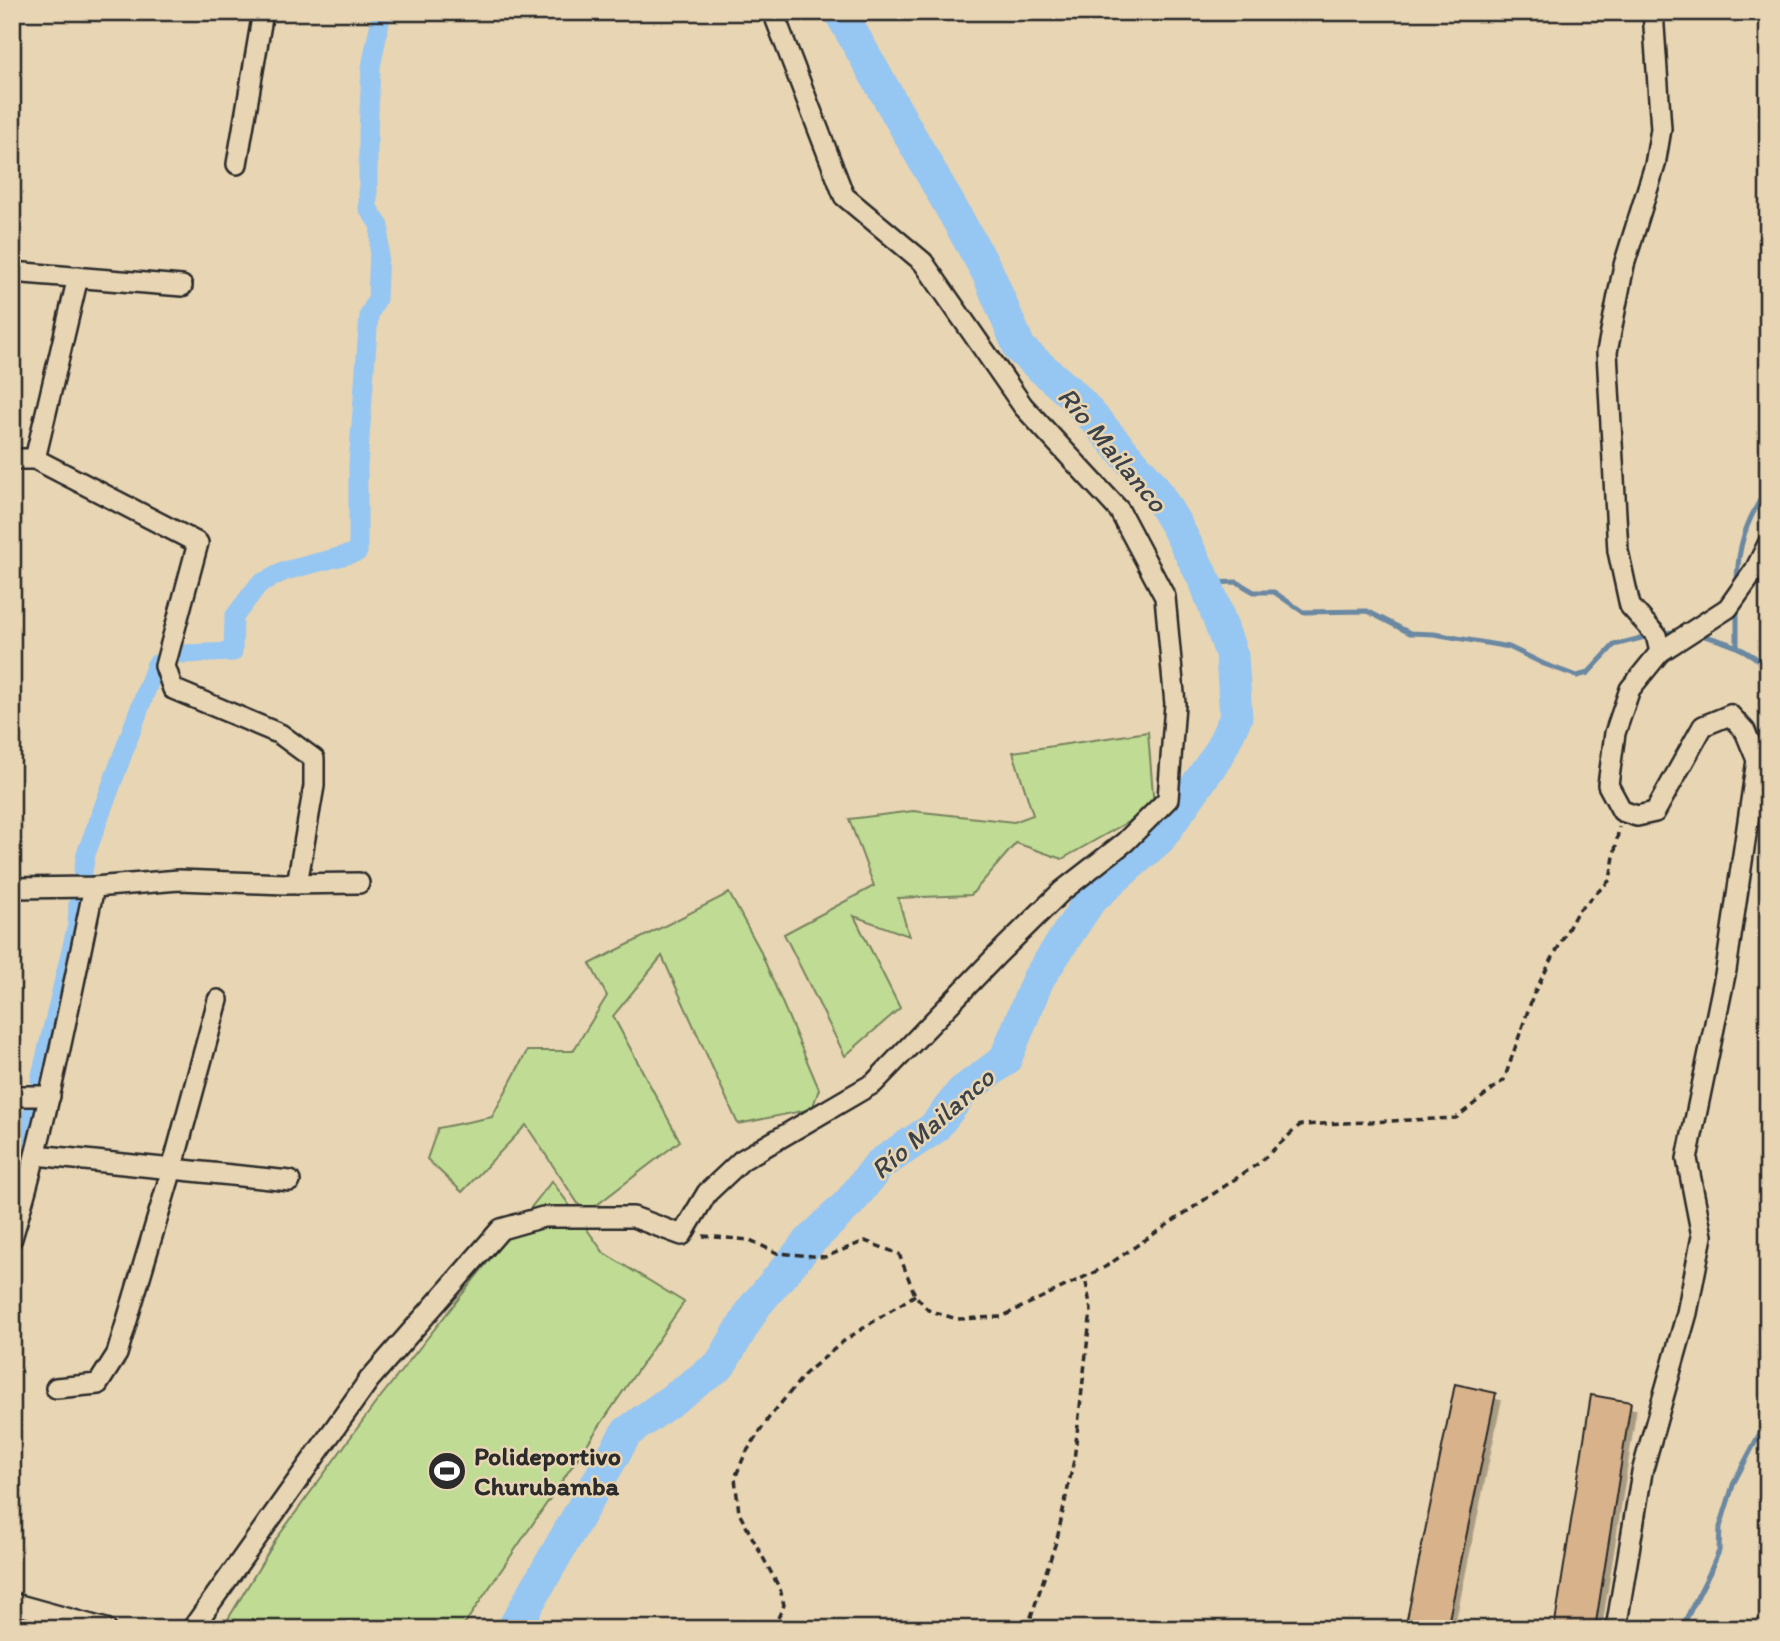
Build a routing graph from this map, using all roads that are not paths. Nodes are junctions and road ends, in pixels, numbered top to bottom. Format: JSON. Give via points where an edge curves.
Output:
{"nodes":[{"id":1,"x":263,"y":12,"type":"edge"},
{"id":2,"x":773,"y":12,"type":"edge"},
{"id":3,"x":1653,"y":12,"type":"edge"},
{"id":4,"x":237,"y":164,"type":"dead end"},
{"id":5,"x":12,"y":272,"type":"edge"},
{"id":6,"x":78,"y":277,"type":"junction"},
{"id":7,"x":182,"y":286,"type":"dead end"},
{"id":8,"x":12,"y":459,"type":"edge"},
{"id":9,"x":35,"y":459,"type":"junction"},
{"id":10,"x":1768,"y":544,"type":"edge"},
{"id":11,"x":1660,"y":652,"type":"junction"},
{"id":12,"x":359,"y":883,"type":"dead end"},
{"id":13,"x":298,"y":884,"type":"junction"},
{"id":14,"x":94,"y":887,"type":"junction"},
{"id":15,"x":12,"y":888,"type":"edge"},
{"id":16,"x":218,"y":1000,"type":"dead end"},
{"id":17,"x":12,"y":1096,"type":"edge"},
{"id":18,"x":50,"y":1096,"type":"junction"},
{"id":19,"x":36,"y":1155,"type":"junction"},
{"id":20,"x":172,"y":1170,"type":"junction"},
{"id":21,"x":290,"y":1181,"type":"dead end"},
{"id":22,"x":12,"y":1238,"type":"edge"},
{"id":23,"x":57,"y":1388,"type":"dead end"},
{"id":24,"x":12,"y":1602,"type":"edge"},
{"id":25,"x":106,"y":1629,"type":"edge"},
{"id":26,"x":192,"y":1629,"type":"edge"},
{"id":27,"x":1616,"y":1629,"type":"edge"}],
"edges":[{"from":1,"to":4,"type":"street"},
{"from":2,"to":26,"type":"street","via":[[844,196],[923,262],[1023,406],[1119,510],[1166,597],[1175,704],[1168,799],[1125,842],[1062,891],[874,1083],[742,1160],[707,1193],[682,1235],[632,1217],[542,1217],[501,1229],[369,1380]]},
{"from":3,"to":11,"type":"street","via":[[1661,129],[1655,165],[1624,265],[1607,352],[1618,551],[1630,606],[1656,635]]},
{"from":5,"to":6,"type":"street"},
{"from":6,"to":7,"type":"street"},
{"from":6,"to":9,"type":"street"},
{"from":8,"to":9,"type":"street"},
{"from":9,"to":13,"type":"street","via":[[198,543],[165,666],[173,689],[280,734],[314,759]]},
{"from":10,"to":11,"type":"street","via":[[1728,608]]},
{"from":11,"to":27,"type":"street","via":[[1630,689],[1615,733],[1608,785],[1622,811],[1637,816],[1655,812],[1703,726],[1730,715],[1745,731],[1756,760],[1726,970],[1687,1159],[1702,1236],[1687,1313],[1642,1472]]},
{"from":12,"to":13,"type":"street"},
{"from":13,"to":14,"type":"street","via":[[178,880]]},
{"from":14,"to":15,"type":"street"},
{"from":14,"to":18,"type":"street"},
{"from":16,"to":20,"type":"street"},
{"from":17,"to":18,"type":"street"},
{"from":18,"to":19,"type":"street"},
{"from":19,"to":20,"type":"street"},
{"from":19,"to":22,"type":"street"},
{"from":20,"to":21,"type":"street"},
{"from":20,"to":23,"type":"street","via":[[117,1354],[98,1384]]},
{"from":24,"to":25,"type":"street"}]}
